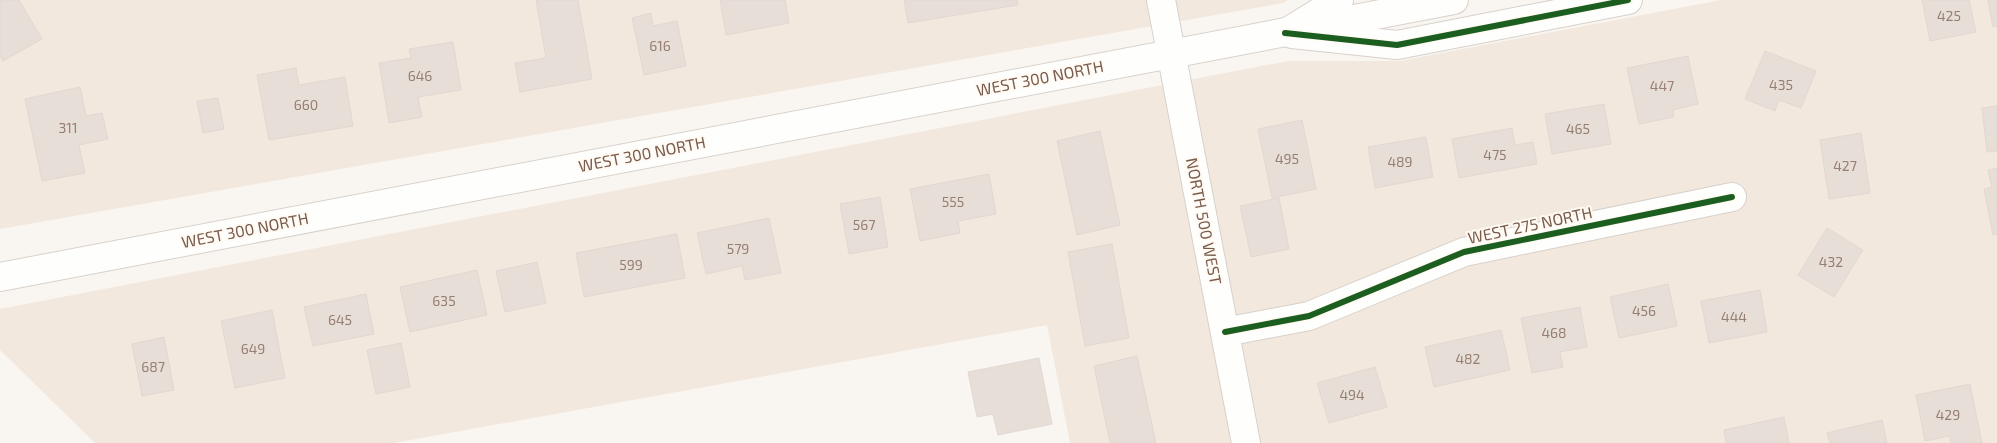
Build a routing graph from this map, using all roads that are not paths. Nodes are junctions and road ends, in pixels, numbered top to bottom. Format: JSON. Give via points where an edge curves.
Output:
{"nodes":[{"id":1,"x":1160,"y":0,"type":"edge"},
{"id":2,"x":1339,"y":0,"type":"edge"},
{"id":3,"x":1454,"y":0,"type":"edge"},
{"id":4,"x":1628,"y":0,"type":"edge"},
{"id":5,"x":1285,"y":33,"type":"junction"},
{"id":6,"x":1172,"y":53,"type":"junction"},
{"id":7,"x":1732,"y":197,"type":"dead end"},
{"id":8,"x":0,"y":274,"type":"edge"},
{"id":9,"x":1225,"y":332,"type":"junction"},
{"id":10,"x":1246,"y":443,"type":"edge"}],
"edges":[{"from":1,"to":6,"type":"main road","name":"NORTH 500 WEST"},
{"from":2,"to":5,"type":"main road","name":"WEST 300 NORTH"},
{"from":3,"to":5,"type":"main road","name":"WEST 300 NORTH"},
{"from":4,"to":5,"type":"main road","name":"WEST 300 NORTH","via":[[1397,45]]},
{"from":5,"to":6,"type":"main road","name":"WEST 300 NORTH"},
{"from":6,"to":8,"type":"main road","name":"WEST 300 NORTH"},
{"from":6,"to":9,"type":"main road","name":"NORTH 500 WEST"},
{"from":7,"to":9,"type":"main road","name":"WEST 275 NORTH","via":[[1464,252],[1309,316]]},
{"from":9,"to":10,"type":"main road","name":"NORTH 500 WEST"}]}
